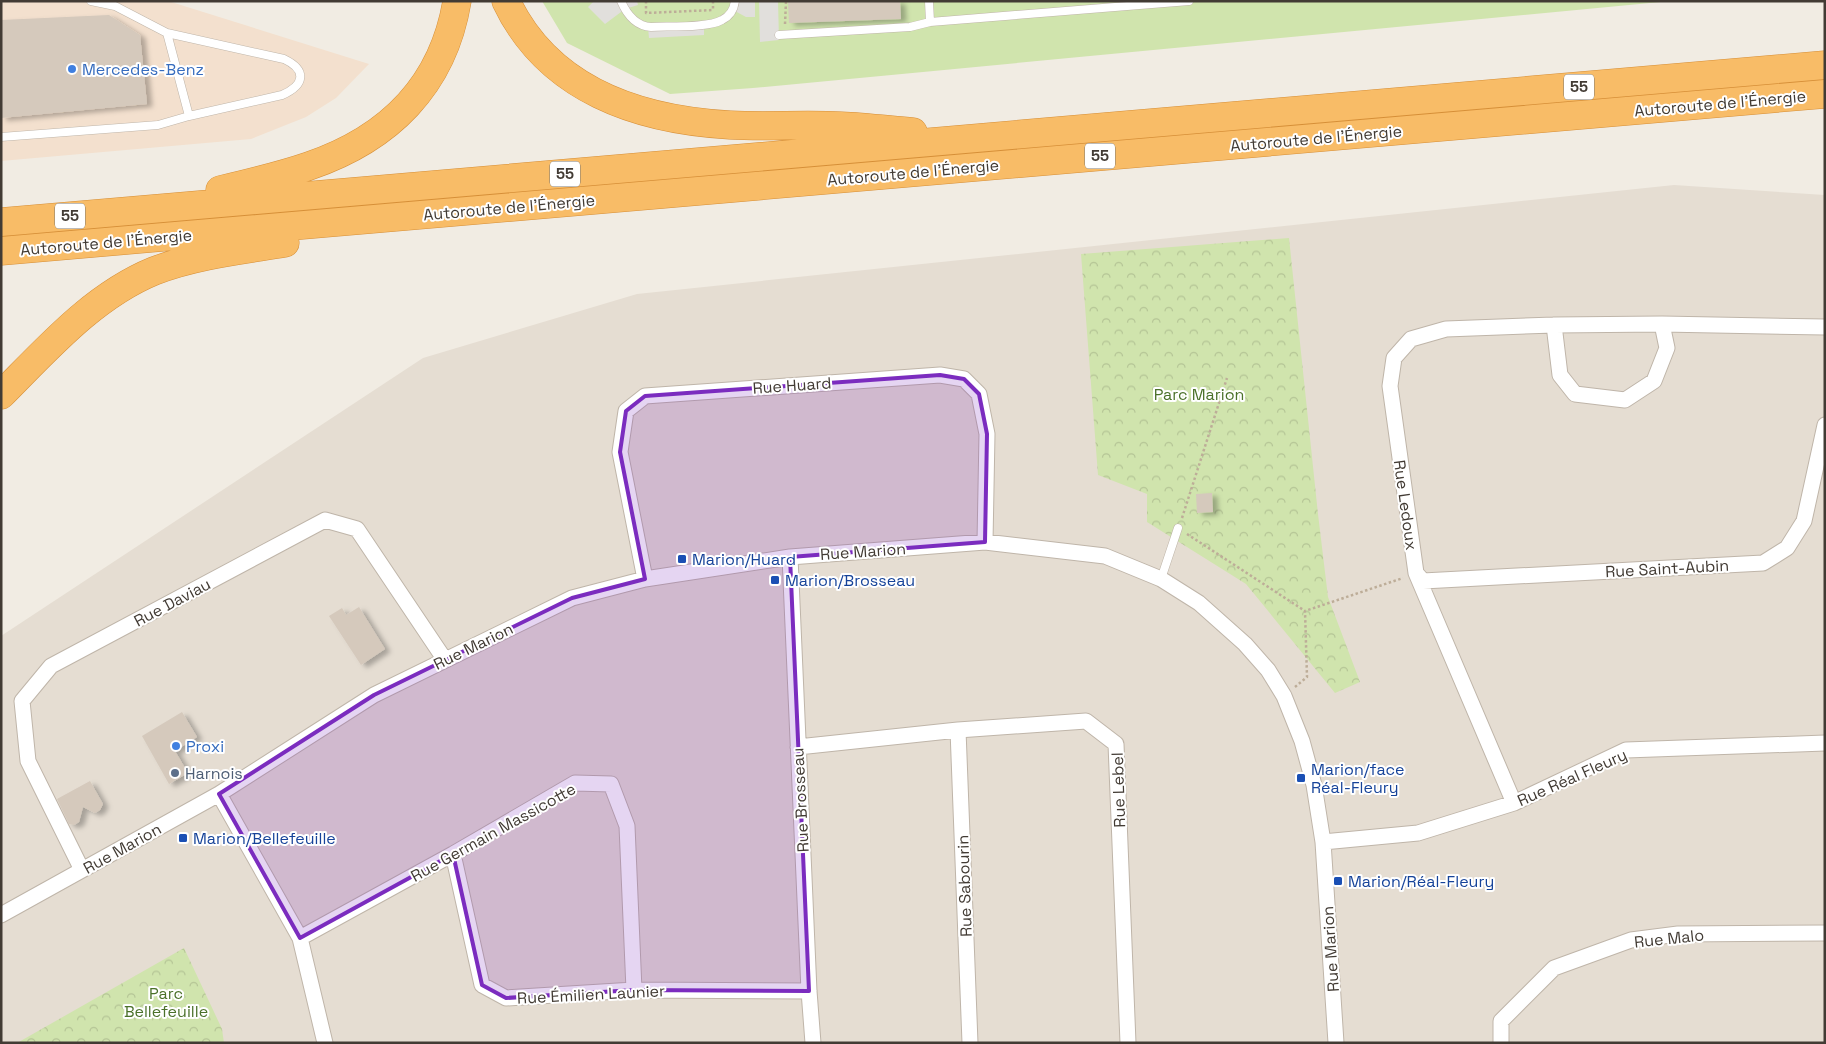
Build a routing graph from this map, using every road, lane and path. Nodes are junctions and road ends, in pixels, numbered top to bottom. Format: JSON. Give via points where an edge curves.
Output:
{"nodes":[{"id":1,"x":91,"y":1,"type":"edge"},
{"id":2,"x":457,"y":1,"type":"edge"},
{"id":3,"x":506,"y":1,"type":"edge"},
{"id":4,"x":621,"y":1,"type":"edge"},
{"id":5,"x":646,"y":1,"type":"edge"},
{"id":6,"x":713,"y":1,"type":"edge"},
{"id":7,"x":735,"y":1,"type":"edge"},
{"id":8,"x":786,"y":1,"type":"edge"},
{"id":9,"x":928,"y":1,"type":"edge"},
{"id":10,"x":1190,"y":1,"type":"edge"},
{"id":11,"x":101,"y":2,"type":"edge"},
{"id":12,"x":930,"y":22,"type":"junction"},
{"id":13,"x":786,"y":24,"type":"dead end"},
{"id":14,"x":167,"y":33,"type":"junction"},
{"id":15,"x":779,"y":36,"type":"dead end"},
{"id":16,"x":1825,"y":66,"type":"edge"},
{"id":17,"x":1825,"y":94,"type":"edge"},
{"id":18,"x":189,"y":116,"type":"junction"},
{"id":19,"x":1,"y":137,"type":"edge"},
{"id":20,"x":991,"y":138,"type":"junction"},
{"id":21,"x":139,"y":210,"type":"junction"},
{"id":22,"x":446,"y":213,"type":"junction"},
{"id":23,"x":1,"y":222,"type":"edge"},
{"id":24,"x":1,"y":251,"type":"edge"},
{"id":25,"x":1662,"y":324,"type":"junction"},
{"id":26,"x":1554,"y":325,"type":"junction"},
{"id":27,"x":1825,"y":327,"type":"edge"},
{"id":28,"x":1227,"y":378,"type":"dead end"},
{"id":29,"x":1,"y":395,"type":"edge"},
{"id":30,"x":1825,"y":424,"type":"edge"},
{"id":31,"x":1178,"y":528,"type":"junction"},
{"id":32,"x":985,"y":542,"type":"junction"},
{"id":33,"x":790,"y":557,"type":"junction"},
{"id":34,"x":1416,"y":573,"type":"junction"},
{"id":35,"x":645,"y":579,"type":"junction"},
{"id":36,"x":1161,"y":579,"type":"junction"},
{"id":37,"x":1305,"y":611,"type":"junction"},
{"id":38,"x":446,"y":660,"type":"junction"},
{"id":39,"x":1284,"y":696,"type":"junction"},
{"id":40,"x":958,"y":730,"type":"junction"},
{"id":41,"x":1825,"y":743,"type":"edge"},
{"id":42,"x":798,"y":747,"type":"junction"},
{"id":43,"x":219,"y":794,"type":"junction"},
{"id":44,"x":1514,"y":803,"type":"junction"},
{"id":45,"x":1323,"y":842,"type":"junction"},
{"id":46,"x":453,"y":854,"type":"junction"},
{"id":47,"x":82,"y":870,"type":"junction"},
{"id":48,"x":1,"y":915,"type":"edge"},
{"id":49,"x":1825,"y":933,"type":"edge"},
{"id":50,"x":300,"y":938,"type":"junction"},
{"id":51,"x":634,"y":990,"type":"junction"},
{"id":52,"x":809,"y":991,"type":"junction"},
{"id":53,"x":325,"y":1043,"type":"edge"},
{"id":54,"x":813,"y":1043,"type":"edge"},
{"id":55,"x":970,"y":1043,"type":"edge"},
{"id":56,"x":1128,"y":1043,"type":"edge"},
{"id":57,"x":1336,"y":1043,"type":"edge"},
{"id":58,"x":1501,"y":1043,"type":"edge"}],
"edges":[{"from":1,"to":11,"type":"lane"},
{"from":2,"to":21,"type":"highway","via":[[446,42],[428,80],[408,106],[369,138],[299,170]]},
{"from":3,"to":20,"type":"highway","via":[[529,39],[557,68],[595,92],[644,112],[729,124],[841,126]]},
{"from":4,"to":7,"type":"lane","via":[[636,23],[651,27],[716,23],[727,17]]},
{"from":5,"to":6,"type":"path","via":[[646,13],[713,12]]},
{"from":8,"to":13,"type":"path"},
{"from":9,"to":12,"type":"lane"},
{"from":10,"to":12,"type":"lane"},
{"from":11,"to":14,"type":"lane"},
{"from":12,"to":15,"type":"lane","via":[[910,27]]},
{"from":14,"to":18,"type":"lane"},
{"from":14,"to":18,"type":"lane","via":[[284,59],[295,65],[300,75],[296,87],[282,95]]},
{"from":16,"to":20,"type":"highway","name":"Autoroute de l'Énergie","number":"55"},
{"from":17,"to":22,"type":"highway","name":"Autoroute de l'Énergie","number":"55"},
{"from":18,"to":19,"type":"lane","via":[[158,125]]},
{"from":20,"to":21,"type":"highway","name":"Autoroute de l'Énergie","number":"55"},
{"from":21,"to":23,"type":"highway","name":"Autoroute de l'Énergie","number":"55"},
{"from":22,"to":24,"type":"highway","name":"Autoroute de l'Énergie","number":"55"},
{"from":22,"to":29,"type":"highway","via":[[201,258],[156,271],[123,287],[90,310]]},
{"from":25,"to":26,"type":"street","name":"Rue Ledoux"},
{"from":25,"to":26,"type":"street","via":[[1667,348],[1654,381],[1625,400],[1575,394],[1560,376]]},
{"from":25,"to":27,"type":"street","name":"Rue Ledoux"},
{"from":26,"to":34,"type":"street","name":"Rue Ledoux","via":[[1446,330],[1411,339],[1394,358],[1390,386]]},
{"from":28,"to":31,"type":"path"},
{"from":30,"to":34,"type":"street","name":"Rue Saint-Aubin","via":[[1804,521],[1788,548],[1763,563],[1423,581]]},
{"from":31,"to":36,"type":"lane"},
{"from":31,"to":37,"type":"path"},
{"from":32,"to":33,"type":"street","name":"Rue Marion"},
{"from":32,"to":35,"type":"street","name":"Rue Huard","via":[[987,434],[979,394],[964,379],[940,375],[644,396],[626,411],[620,452]]},
{"from":32,"to":36,"type":"street","name":"Rue Marion","via":[[1105,556]]},
{"from":33,"to":35,"type":"street","name":"Rue Marion"},
{"from":33,"to":42,"type":"street","name":"Rue Brosseau"},
{"from":34,"to":37,"type":"path"},
{"from":34,"to":44,"type":"street","name":"Rue Ledoux"},
{"from":35,"to":38,"type":"street","name":"Rue Marion","via":[[572,598]]},
{"from":36,"to":39,"type":"street","name":"Rue Marion","via":[[1199,603],[1245,644],[1268,670]]},
{"from":37,"to":39,"type":"path","via":[[1307,677]]},
{"from":38,"to":43,"type":"street","name":"Rue Marion","via":[[374,695]]},
{"from":38,"to":47,"type":"street","name":"Rue Daviau","via":[[357,529],[325,520],[51,666],[22,701],[28,760]]},
{"from":39,"to":45,"type":"street","name":"Rue Marion","via":[[1302,741],[1314,785]]},
{"from":40,"to":42,"type":"street","name":"Rue Lebel"},
{"from":40,"to":55,"type":"street","name":"Rue Sabourin"},
{"from":40,"to":56,"type":"street","name":"Rue Lebel","via":[[1086,721],[1116,744]]},
{"from":41,"to":44,"type":"street","name":"Rue Réal Fleury","via":[[1626,750]]},
{"from":42,"to":52,"type":"street","name":"Rue Brosseau"},
{"from":43,"to":47,"type":"street","name":"Rue Marion"},
{"from":43,"to":50,"type":"street"},
{"from":44,"to":45,"type":"street","name":"Rue Réal Fleury","via":[[1418,833]]},
{"from":45,"to":57,"type":"street","name":"Rue Marion"},
{"from":46,"to":50,"type":"street","name":"Rue Germain Massicotte"},
{"from":46,"to":51,"type":"street","name":"Rue Émilien Launier","via":[[482,986],[506,998]]},
{"from":46,"to":51,"type":"street","name":"Rue Germain Massicotte","via":[[575,783],[611,784],[627,826]]},
{"from":47,"to":48,"type":"street","name":"Rue Marion"},
{"from":49,"to":58,"type":"street","name":"Rue Malo","via":[[1678,934],[1631,940],[1554,968],[1501,1021]]},
{"from":50,"to":53,"type":"street"},
{"from":51,"to":52,"type":"street","name":"Rue Émilien Launier"},
{"from":52,"to":54,"type":"street","name":"Rue Brosseau"}]}
